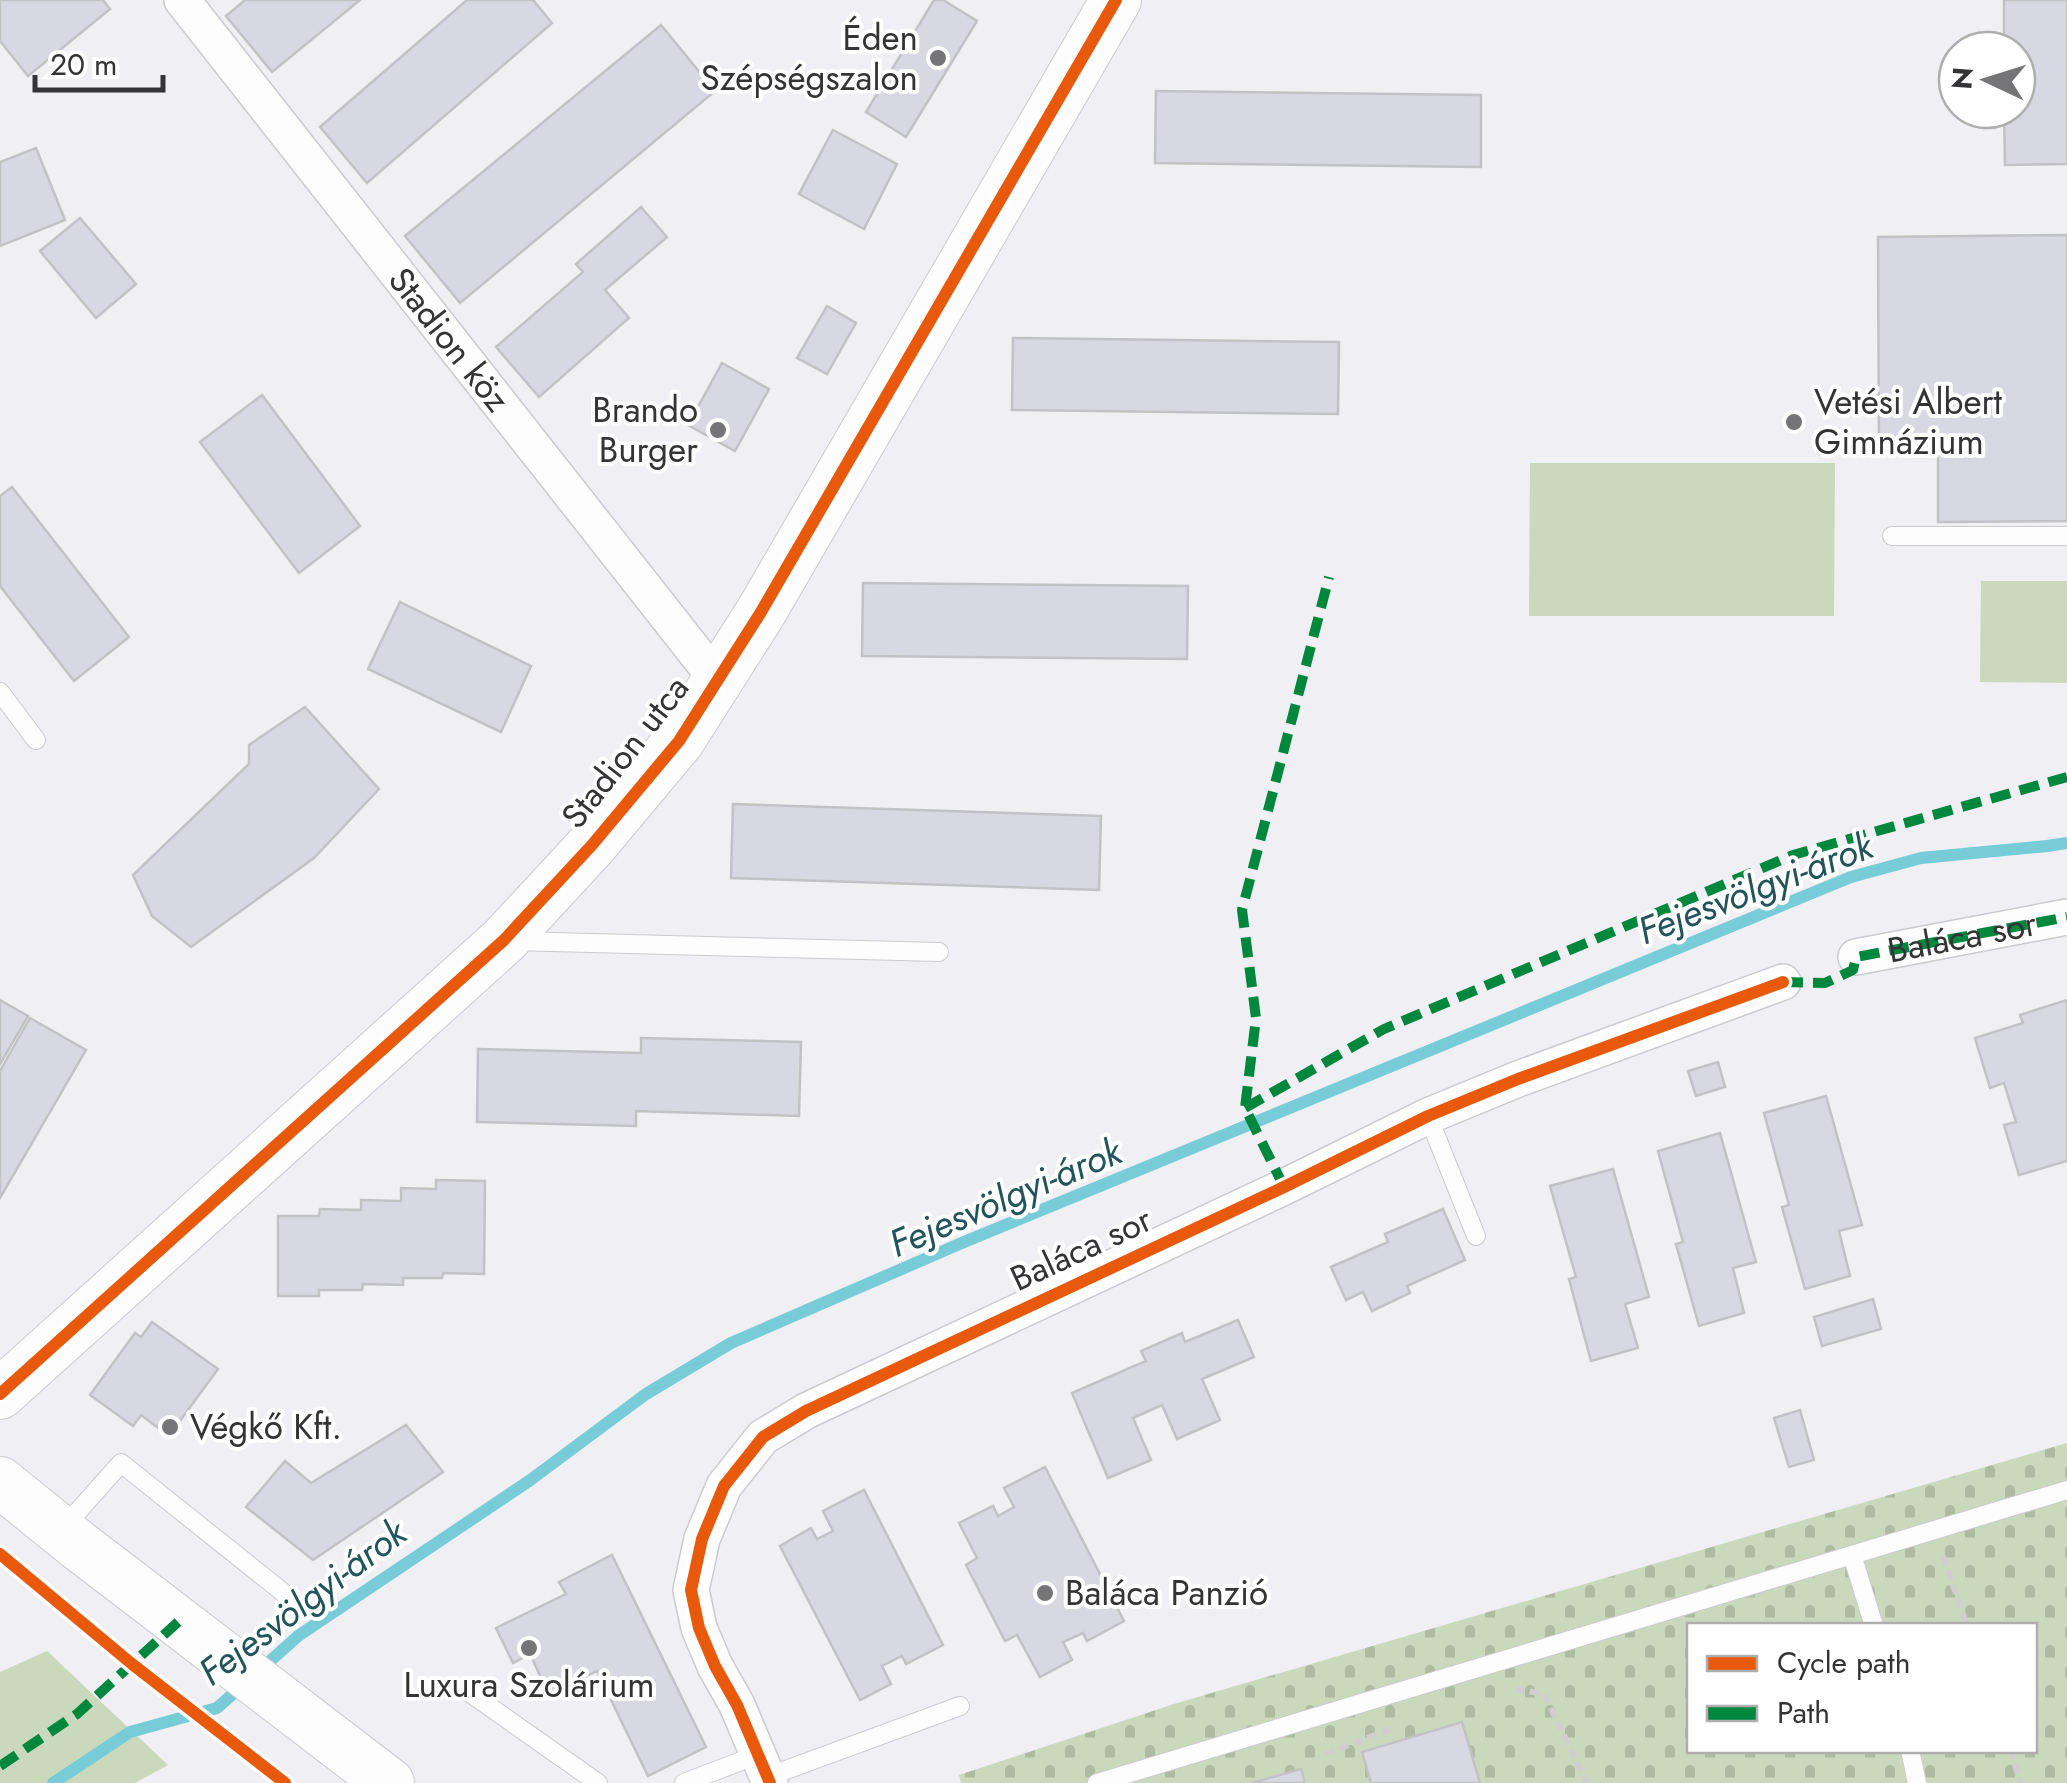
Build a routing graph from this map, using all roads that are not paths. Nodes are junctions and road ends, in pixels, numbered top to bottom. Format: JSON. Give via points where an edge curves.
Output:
{"nodes":[{"id":1,"x":182,"y":0,"type":"edge"},
{"id":2,"x":1116,"y":0,"type":"edge"},
{"id":3,"x":1892,"y":536,"type":"dead end"},
{"id":4,"x":2067,"y":536,"type":"edge"},
{"id":5,"x":718,"y":681,"type":"junction"},
{"id":6,"x":0,"y":692,"type":"edge"},
{"id":7,"x":36,"y":740,"type":"dead end"},
{"id":8,"x":2067,"y":917,"type":"edge"},
{"id":9,"x":504,"y":940,"type":"junction"},
{"id":10,"x":939,"y":952,"type":"dead end"},
{"id":11,"x":1856,"y":958,"type":"dead end"},
{"id":12,"x":1783,"y":982,"type":"dead end"},
{"id":13,"x":1428,"y":1116,"type":"junction"},
{"id":14,"x":1476,"y":1236,"type":"dead end"},
{"id":15,"x":0,"y":1394,"type":"edge"},
{"id":16,"x":0,"y":1482,"type":"edge"},
{"id":17,"x":2067,"y":1490,"type":"edge"},
{"id":18,"x":60,"y":1532,"type":"junction"},
{"id":19,"x":1852,"y":1555,"type":"junction"},
{"id":20,"x":290,"y":1598,"type":"dead end"},
{"id":21,"x":1873,"y":1623,"type":"edge"},
{"id":22,"x":464,"y":1688,"type":"dead end"},
{"id":23,"x":960,"y":1706,"type":"dead end"},
{"id":24,"x":1911,"y":1753,"type":"edge"},
{"id":25,"x":765,"y":1772,"type":"edge"},
{"id":26,"x":389,"y":1783,"type":"edge"},
{"id":27,"x":598,"y":1783,"type":"edge"},
{"id":28,"x":684,"y":1783,"type":"edge"},
{"id":29,"x":1097,"y":1783,"type":"edge"},
{"id":30,"x":1917,"y":1783,"type":"edge"}],
"edges":[{"from":1,"to":5,"type":"street","name":"Stadion köz"},
{"from":2,"to":5,"type":"street","name":"Stadion utca"},
{"from":3,"to":4,"type":"lane"},
{"from":5,"to":9,"type":"street","name":"Stadion utca","via":[[666,756]]},
{"from":6,"to":7,"type":"lane"},
{"from":8,"to":11,"type":"street","name":"Baláca sor"},
{"from":9,"to":10,"type":"lane"},
{"from":9,"to":15,"type":"street","name":"Stadion utca"},
{"from":12,"to":13,"type":"street","name":"Baláca sor"},
{"from":13,"to":14,"type":"lane"},
{"from":13,"to":25,"type":"street","name":"Baláca sor","via":[[806,1411],[763,1438],[724,1486],[702,1539],[692,1590],[700,1628]]},
{"from":16,"to":18,"type":"street"},
{"from":17,"to":19,"type":"lane"},
{"from":18,"to":20,"type":"lane","via":[[121,1463]]},
{"from":18,"to":26,"type":"street"},
{"from":19,"to":21,"type":"lane"},
{"from":19,"to":29,"type":"lane"},
{"from":22,"to":27,"type":"lane"},
{"from":23,"to":25,"type":"lane"},
{"from":24,"to":30,"type":"lane"},
{"from":25,"to":28,"type":"lane"}]}
